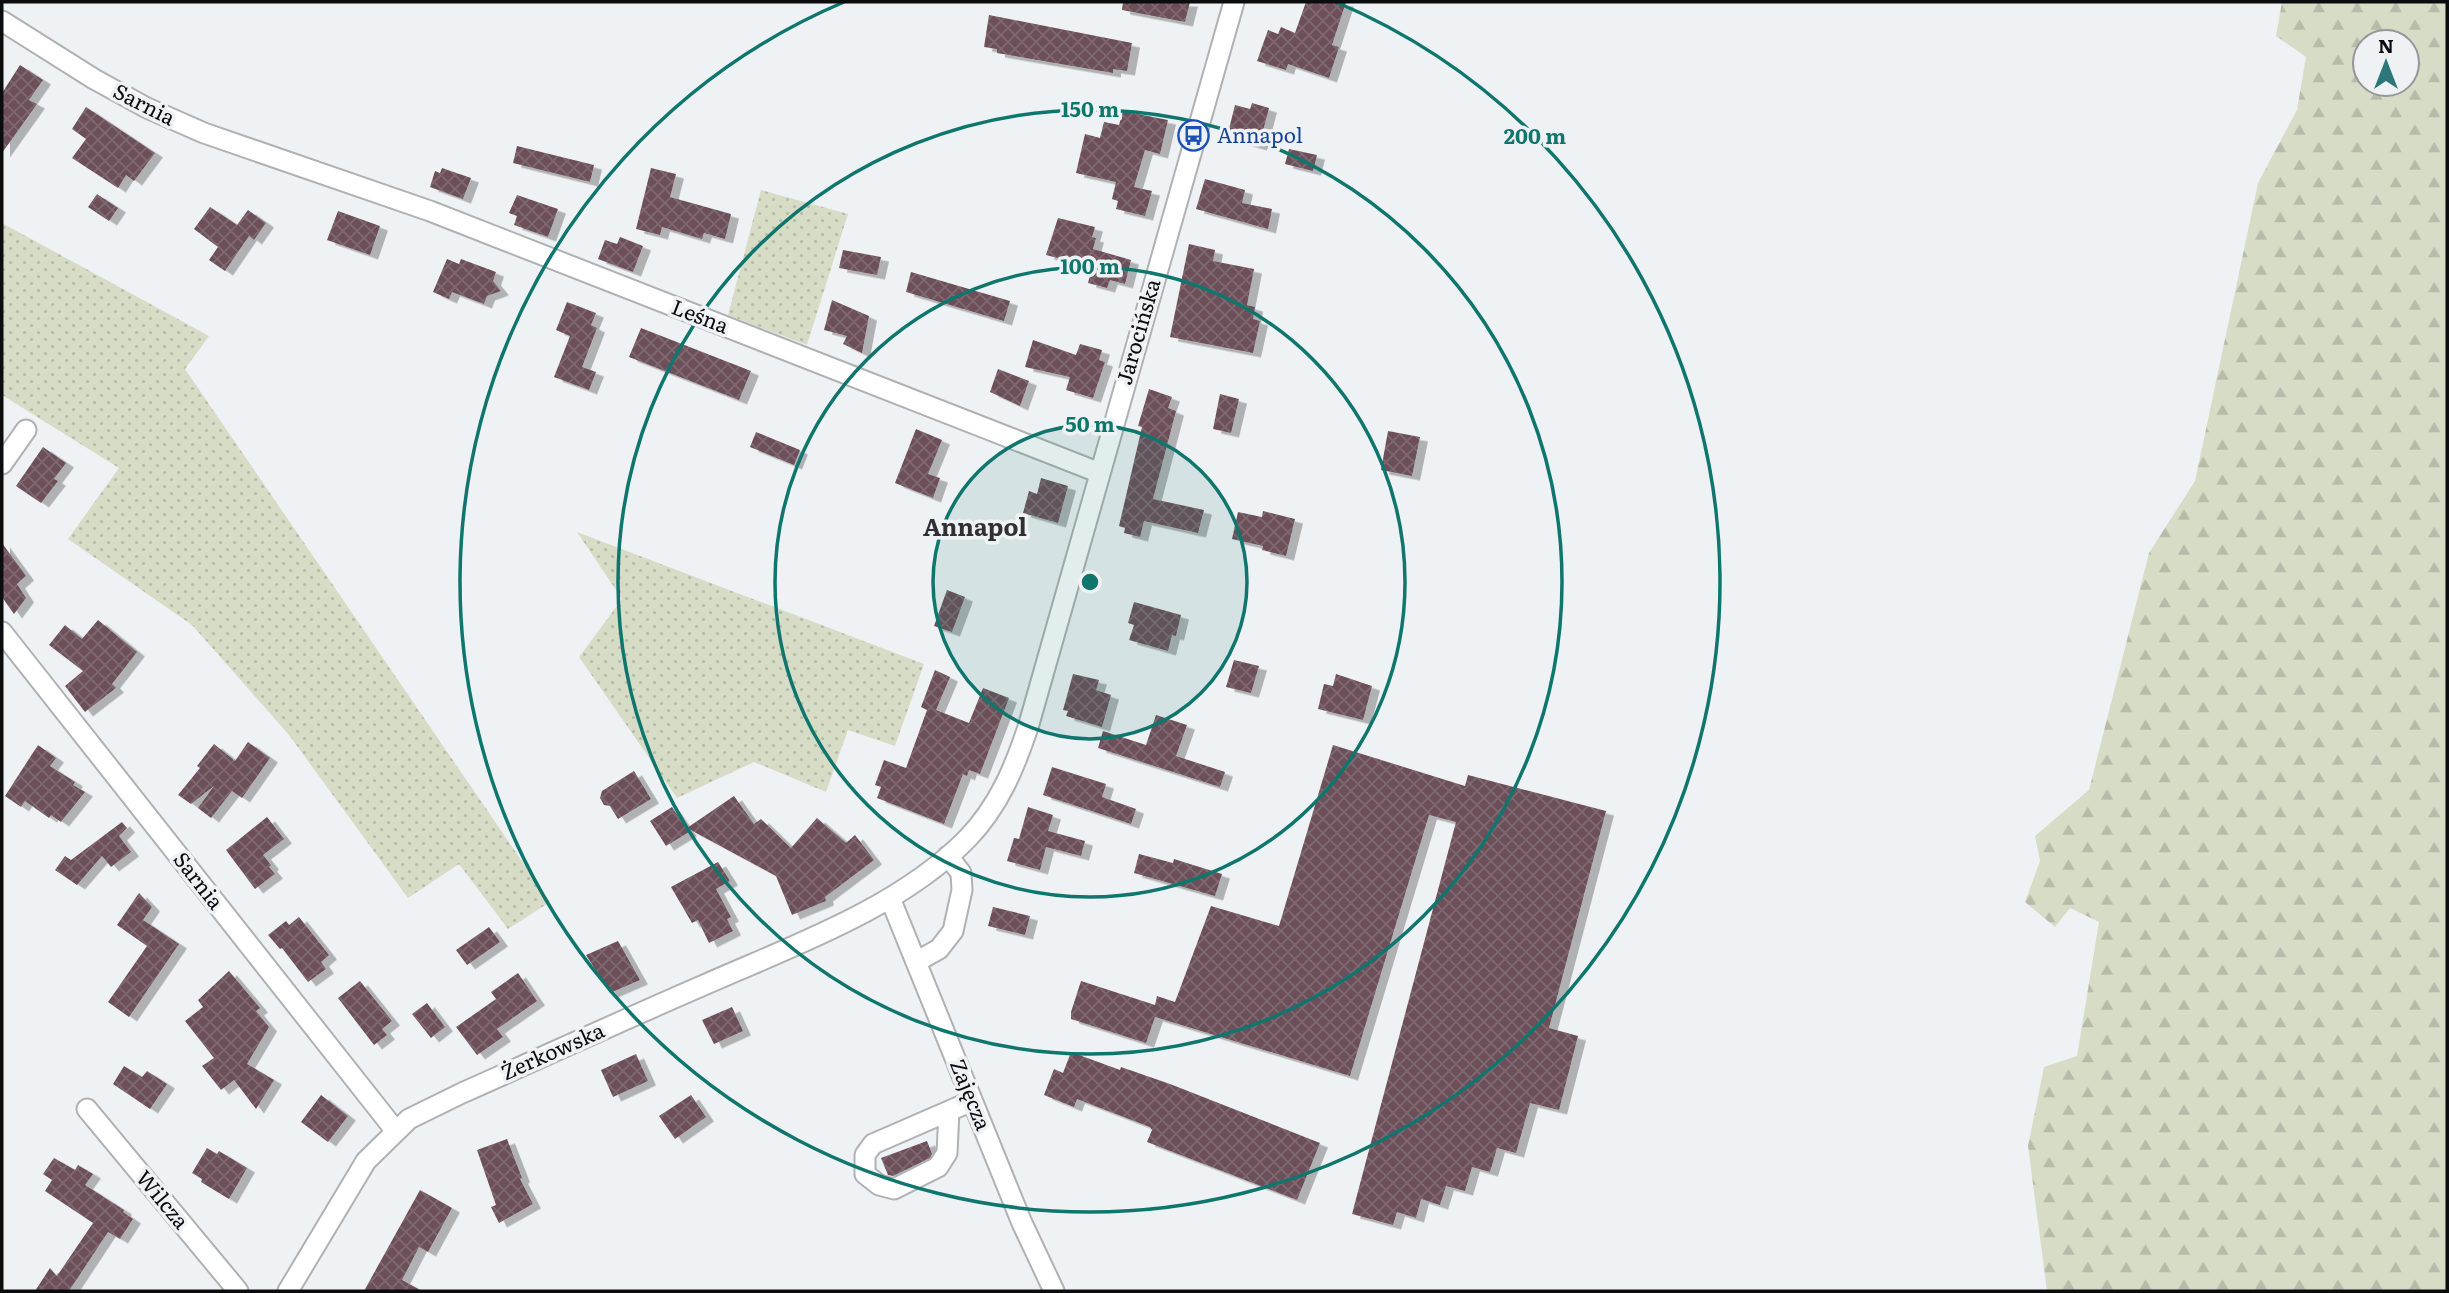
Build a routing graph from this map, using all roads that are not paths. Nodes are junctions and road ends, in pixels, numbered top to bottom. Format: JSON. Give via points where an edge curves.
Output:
{"nodes":[{"id":1,"x":1234,"y":2,"type":"edge"},
{"id":2,"x":2,"y":21,"type":"edge"},
{"id":3,"x":298,"y":166,"type":"joint"},
{"id":4,"x":26,"y":430,"type":"dead end"},
{"id":5,"x":2,"y":464,"type":"edge"},
{"id":6,"x":1100,"y":473,"type":"junction"},
{"id":7,"x":2,"y":632,"type":"edge"},
{"id":8,"x":948,"y":856,"type":"junction"},
{"id":9,"x":890,"y":898,"type":"junction"},
{"id":10,"x":916,"y":961,"type":"junction"},
{"id":11,"x":972,"y":1101,"type":"junction"},
{"id":12,"x":87,"y":1109,"type":"dead end"},
{"id":13,"x":949,"y":1111,"type":"junction"},
{"id":14,"x":395,"y":1130,"type":"junction"},
{"id":15,"x":237,"y":1291,"type":"edge"},
{"id":16,"x":288,"y":1291,"type":"edge"},
{"id":17,"x":1054,"y":1291,"type":"edge"}],
"edges":[{"from":1,"to":6,"type":"street","name":"Jarocińska"},
{"from":2,"to":3,"type":"street","name":"Sarnia","via":[[147,108]]},
{"from":3,"to":6,"type":"street","name":"Leśna","via":[[430,211]]},
{"from":4,"to":5,"type":"street"},
{"from":6,"to":8,"type":"street","name":"Jarocińska","via":[[1029,724],[1006,786],[981,822]]},
{"from":7,"to":14,"type":"street","name":"Sarnia"},
{"from":8,"to":9,"type":"street","name":"Jarocińska"},
{"from":8,"to":10,"type":"street","via":[[961,873],[953,931],[939,948]]},
{"from":9,"to":10,"type":"street","name":"Zajęcza"},
{"from":9,"to":14,"type":"street","name":"Żerkowska","via":[[462,1093]]},
{"from":10,"to":11,"type":"street","name":"Zajęcza"},
{"from":11,"to":13,"type":"street"},
{"from":11,"to":17,"type":"street","name":"Zajęcza"},
{"from":12,"to":15,"type":"street","name":"Wilcza"},
{"from":13,"to":13,"type":"street","via":[[873,1144],[865,1154],[865,1174],[894,1189],[938,1167],[947,1153]]},
{"from":14,"to":16,"type":"street","name":"Żerkowska","via":[[352,1182]]}]}
